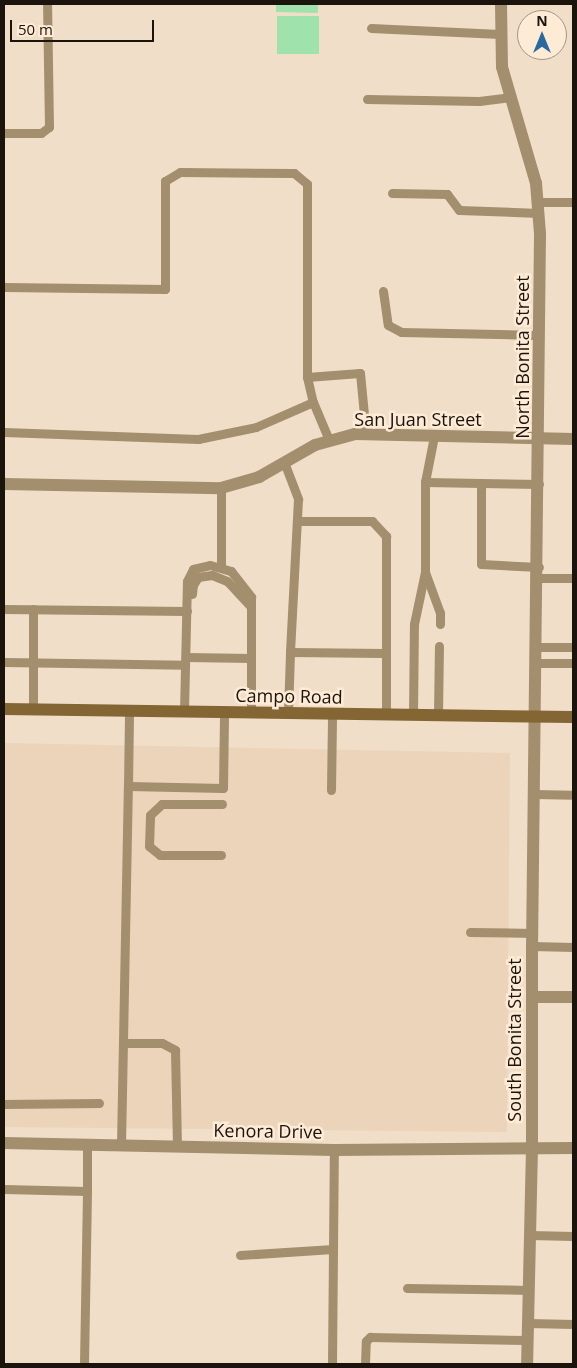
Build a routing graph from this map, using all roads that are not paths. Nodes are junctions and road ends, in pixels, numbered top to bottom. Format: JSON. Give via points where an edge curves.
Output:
{"nodes":[{"id":1,"x":47,"y":4,"type":"edge"},
{"id":2,"x":501,"y":4,"type":"edge"},
{"id":3,"x":371,"y":28,"type":"dead end"},
{"id":4,"x":500,"y":34,"type":"junction"},
{"id":5,"x":510,"y":97,"type":"junction"},
{"id":6,"x":367,"y":99,"type":"dead end"},
{"id":7,"x":4,"y":133,"type":"edge"},
{"id":8,"x":392,"y":192,"type":"dead end"},
{"id":9,"x":573,"y":202,"type":"edge"},
{"id":10,"x":539,"y":208,"type":"junction"},
{"id":11,"x":4,"y":287,"type":"edge"},
{"id":12,"x":383,"y":291,"type":"dead end"},
{"id":13,"x":539,"y":335,"type":"junction"},
{"id":14,"x":307,"y":377,"type":"junction"},
{"id":15,"x":313,"y":402,"type":"junction"},
{"id":16,"x":4,"y":432,"type":"edge"},
{"id":17,"x":366,"y":435,"type":"junction"},
{"id":18,"x":434,"y":436,"type":"junction"},
{"id":19,"x":538,"y":438,"type":"junction"},
{"id":20,"x":573,"y":439,"type":"edge"},
{"id":21,"x":329,"y":440,"type":"junction"},
{"id":22,"x":284,"y":462,"type":"junction"},
{"id":23,"x":425,"y":482,"type":"junction"},
{"id":24,"x":481,"y":483,"type":"junction"},
{"id":25,"x":4,"y":484,"type":"edge"},
{"id":26,"x":538,"y":484,"type":"junction"},
{"id":27,"x":221,"y":488,"type":"junction"},
{"id":28,"x":297,"y":520,"type":"junction"},
{"id":29,"x":221,"y":567,"type":"junction"},
{"id":30,"x":425,"y":572,"type":"junction"},
{"id":31,"x":538,"y":572,"type":"junction"},
{"id":32,"x":573,"y":578,"type":"edge"},
{"id":33,"x":251,"y":607,"type":"junction"},
{"id":34,"x":4,"y":609,"type":"edge"},
{"id":35,"x":33,"y":609,"type":"junction"},
{"id":36,"x":187,"y":610,"type":"junction"},
{"id":37,"x":440,"y":624,"type":"dead end"},
{"id":38,"x":439,"y":646,"type":"dead end"},
{"id":39,"x":537,"y":647,"type":"junction"},
{"id":40,"x":573,"y":647,"type":"edge"},
{"id":41,"x":290,"y":652,"type":"junction"},
{"id":42,"x":384,"y":653,"type":"junction"},
{"id":43,"x":251,"y":658,"type":"junction"},
{"id":44,"x":187,"y":660,"type":"junction"},
{"id":45,"x":4,"y":662,"type":"edge"},
{"id":46,"x":33,"y":663,"type":"junction"},
{"id":47,"x":537,"y":663,"type":"junction"},
{"id":48,"x":573,"y":663,"type":"edge"},
{"id":49,"x":4,"y":710,"type":"edge"},
{"id":50,"x":33,"y":710,"type":"junction"},
{"id":51,"x":129,"y":711,"type":"junction"},
{"id":52,"x":184,"y":712,"type":"junction"},
{"id":53,"x":224,"y":712,"type":"junction"},
{"id":54,"x":251,"y":712,"type":"junction"},
{"id":55,"x":288,"y":713,"type":"junction"},
{"id":56,"x":332,"y":714,"type":"junction"},
{"id":57,"x":386,"y":714,"type":"junction"},
{"id":58,"x":413,"y":715,"type":"junction"},
{"id":59,"x":438,"y":715,"type":"junction"},
{"id":60,"x":535,"y":716,"type":"junction"},
{"id":61,"x":573,"y":717,"type":"edge"},
{"id":62,"x":128,"y":786,"type":"junction"},
{"id":63,"x":331,"y":790,"type":"dead end"},
{"id":64,"x":534,"y":794,"type":"junction"},
{"id":65,"x":573,"y":795,"type":"edge"},
{"id":66,"x":222,"y":804,"type":"dead end"},
{"id":67,"x":221,"y":855,"type":"dead end"},
{"id":68,"x":470,"y":932,"type":"dead end"},
{"id":69,"x":532,"y":939,"type":"junction"},
{"id":70,"x":573,"y":947,"type":"edge"},
{"id":71,"x":532,"y":997,"type":"junction"},
{"id":72,"x":573,"y":998,"type":"edge"},
{"id":73,"x":124,"y":1043,"type":"junction"},
{"id":74,"x":99,"y":1103,"type":"dead end"},
{"id":75,"x":4,"y":1104,"type":"edge"},
{"id":76,"x":4,"y":1143,"type":"edge"},
{"id":77,"x":87,"y":1144,"type":"junction"},
{"id":78,"x":121,"y":1145,"type":"junction"},
{"id":79,"x":177,"y":1146,"type":"junction"},
{"id":80,"x":532,"y":1148,"type":"junction"},
{"id":81,"x":573,"y":1148,"type":"edge"},
{"id":82,"x":334,"y":1150,"type":"junction"},
{"id":83,"x":4,"y":1189,"type":"edge"},
{"id":84,"x":87,"y":1190,"type":"junction"},
{"id":85,"x":530,"y":1235,"type":"junction"},
{"id":86,"x":573,"y":1236,"type":"edge"},
{"id":87,"x":333,"y":1249,"type":"junction"},
{"id":88,"x":240,"y":1255,"type":"dead end"},
{"id":89,"x":407,"y":1288,"type":"dead end"},
{"id":90,"x":528,"y":1290,"type":"junction"},
{"id":91,"x":528,"y":1323,"type":"junction"},
{"id":92,"x":573,"y":1324,"type":"edge"},
{"id":93,"x":527,"y":1340,"type":"junction"},
{"id":94,"x":84,"y":1364,"type":"edge"},
{"id":95,"x":332,"y":1364,"type":"edge"},
{"id":96,"x":365,"y":1364,"type":"edge"},
{"id":97,"x":527,"y":1364,"type":"edge"}],
"edges":[{"from":1,"to":7,"type":"lane","via":[[49,127],[41,133]]},
{"from":2,"to":4,"type":"street","name":"North Bonita Street"},
{"from":3,"to":4,"type":"lane"},
{"from":4,"to":5,"type":"street","name":"North Bonita Street","via":[[502,67]]},
{"from":5,"to":6,"type":"lane","via":[[479,101]]},
{"from":5,"to":10,"type":"street","name":"North Bonita Street","via":[[536,183]]},
{"from":8,"to":10,"type":"lane","via":[[447,194],[459,210]]},
{"from":9,"to":10,"type":"lane"},
{"from":10,"to":13,"type":"street","name":"North Bonita Street"},
{"from":11,"to":14,"type":"lane","via":[[165,289],[165,181],[180,172],[294,173],[307,184]]},
{"from":12,"to":13,"type":"lane","via":[[388,325],[401,332]]},
{"from":13,"to":19,"type":"street","name":"North Bonita Street"},
{"from":14,"to":15,"type":"lane"},
{"from":14,"to":17,"type":"lane","via":[[360,373]]},
{"from":15,"to":16,"type":"lane","via":[[256,427],[198,439]]},
{"from":15,"to":21,"type":"lane"},
{"from":17,"to":18,"type":"street","name":"San Juan Street"},
{"from":17,"to":21,"type":"street","name":"San Juan Street"},
{"from":18,"to":19,"type":"street","name":"San Juan Street"},
{"from":18,"to":23,"type":"lane"},
{"from":19,"to":20,"type":"street","name":"San Juan Street"},
{"from":19,"to":26,"type":"street","name":"North Bonita Street"},
{"from":21,"to":22,"type":"street","name":"San Juan Street"},
{"from":22,"to":27,"type":"street","name":"San Juan Street","via":[[259,477]]},
{"from":22,"to":28,"type":"lane","via":[[298,499]]},
{"from":23,"to":24,"type":"lane"},
{"from":23,"to":30,"type":"lane"},
{"from":24,"to":26,"type":"lane"},
{"from":24,"to":31,"type":"lane","via":[[481,564]]},
{"from":25,"to":27,"type":"street","name":"San Juan Street"},
{"from":26,"to":31,"type":"street","name":"North Bonita Street"},
{"from":27,"to":29,"type":"lane"},
{"from":28,"to":41,"type":"lane"},
{"from":28,"to":42,"type":"lane","via":[[372,521],[386,536]]},
{"from":29,"to":33,"type":"lane","via":[[241,582],[251,597]]},
{"from":29,"to":36,"type":"lane","via":[[192,569],[187,582]]},
{"from":30,"to":37,"type":"lane","via":[[440,613]]},
{"from":30,"to":58,"type":"lane","via":[[414,624]]},
{"from":31,"to":32,"type":"lane"},
{"from":31,"to":39,"type":"street","name":"North Bonita Street"},
{"from":33,"to":43,"type":"lane"},
{"from":33,"to":44,"type":"lane","via":[[227,580],[212,575],[198,577],[192,585]]},
{"from":34,"to":35,"type":"lane"},
{"from":35,"to":36,"type":"lane"},
{"from":35,"to":46,"type":"lane"},
{"from":36,"to":44,"type":"lane"},
{"from":38,"to":59,"type":"lane"},
{"from":39,"to":40,"type":"lane"},
{"from":39,"to":47,"type":"street","name":"North Bonita Street"},
{"from":41,"to":42,"type":"lane"},
{"from":41,"to":55,"type":"lane"},
{"from":42,"to":57,"type":"lane"},
{"from":43,"to":44,"type":"lane"},
{"from":43,"to":54,"type":"lane"},
{"from":44,"to":46,"type":"lane"},
{"from":44,"to":52,"type":"lane"},
{"from":45,"to":46,"type":"lane"},
{"from":46,"to":50,"type":"lane"},
{"from":47,"to":48,"type":"lane"},
{"from":47,"to":60,"type":"street","name":"North Bonita Street"},
{"from":49,"to":50,"type":"main road","name":"Campo Road"},
{"from":50,"to":51,"type":"main road","name":"Campo Road"},
{"from":51,"to":52,"type":"main road","name":"Campo Road"},
{"from":51,"to":62,"type":"lane"},
{"from":52,"to":53,"type":"main road","name":"Campo Road"},
{"from":53,"to":54,"type":"main road","name":"Campo Road"},
{"from":53,"to":62,"type":"lane","via":[[223,788]]},
{"from":54,"to":55,"type":"main road","name":"Campo Road"},
{"from":55,"to":56,"type":"main road","name":"Campo Road"},
{"from":56,"to":57,"type":"main road","name":"Campo Road"},
{"from":56,"to":63,"type":"lane"},
{"from":57,"to":58,"type":"main road","name":"Campo Road"},
{"from":58,"to":59,"type":"main road","name":"Campo Road"},
{"from":59,"to":60,"type":"main road","name":"Campo Road"},
{"from":60,"to":61,"type":"main road","name":"Campo Road"},
{"from":60,"to":64,"type":"street","name":"South Bonita Street"},
{"from":62,"to":73,"type":"lane"},
{"from":64,"to":65,"type":"lane"},
{"from":64,"to":69,"type":"street","name":"South Bonita Street"},
{"from":66,"to":67,"type":"lane","via":[[162,804],[150,815],[149,846],[160,854]]},
{"from":68,"to":69,"type":"lane"},
{"from":69,"to":70,"type":"lane"},
{"from":69,"to":71,"type":"street","name":"South Bonita Street"},
{"from":71,"to":72,"type":"street"},
{"from":71,"to":80,"type":"street","name":"South Bonita Street"},
{"from":73,"to":78,"type":"lane"},
{"from":73,"to":79,"type":"lane","via":[[162,1043],[175,1050]]},
{"from":74,"to":75,"type":"lane"},
{"from":76,"to":77,"type":"street","name":"Kenora Drive"},
{"from":77,"to":78,"type":"street","name":"Kenora Drive"},
{"from":77,"to":84,"type":"lane"},
{"from":78,"to":79,"type":"street","name":"Kenora Drive"},
{"from":79,"to":82,"type":"street","name":"Kenora Drive"},
{"from":80,"to":81,"type":"street","name":"Kenora Drive"},
{"from":80,"to":82,"type":"street","name":"Kenora Drive"},
{"from":80,"to":85,"type":"street","name":"South Bonita Street"},
{"from":82,"to":87,"type":"lane"},
{"from":83,"to":84,"type":"lane"},
{"from":84,"to":94,"type":"lane"},
{"from":85,"to":86,"type":"lane"},
{"from":85,"to":90,"type":"street","name":"South Bonita Street"},
{"from":87,"to":88,"type":"lane"},
{"from":87,"to":95,"type":"lane"},
{"from":89,"to":90,"type":"lane"},
{"from":90,"to":91,"type":"street","name":"South Bonita Street"},
{"from":91,"to":92,"type":"lane"},
{"from":91,"to":93,"type":"street","name":"South Bonita Street"},
{"from":93,"to":96,"type":"lane","via":[[370,1337],[366,1341]]},
{"from":93,"to":97,"type":"street","name":"South Bonita Street"}]}
